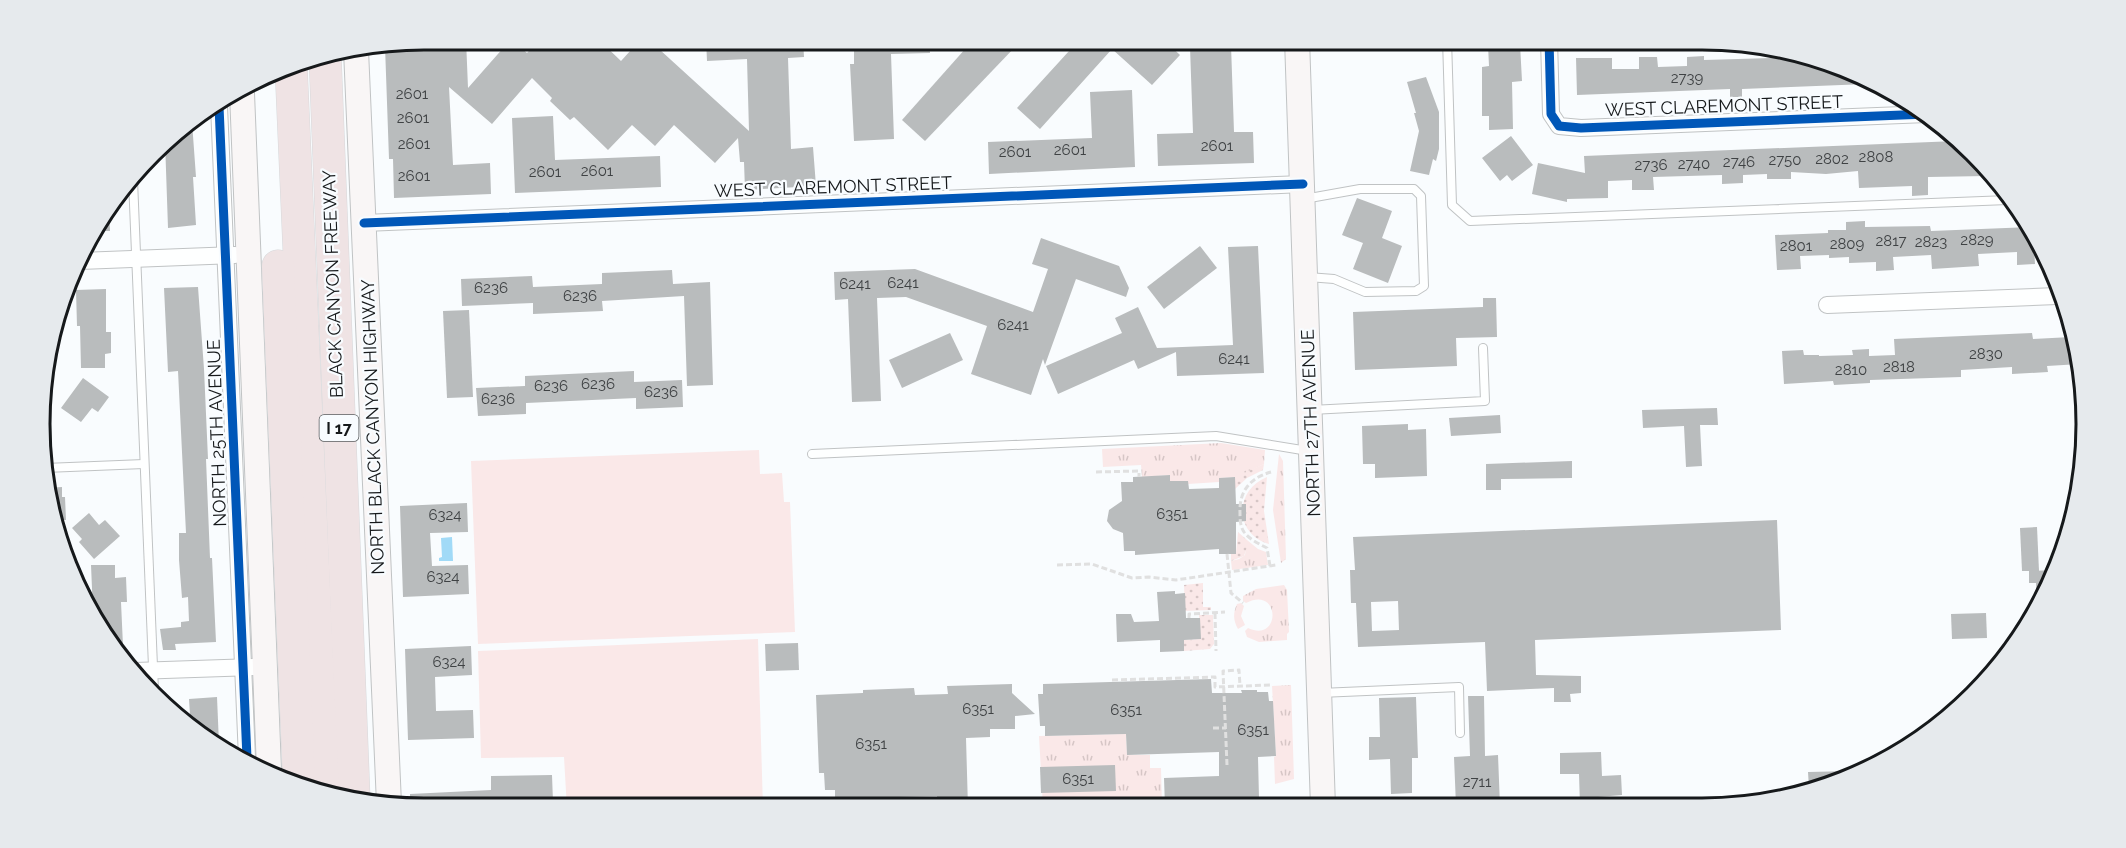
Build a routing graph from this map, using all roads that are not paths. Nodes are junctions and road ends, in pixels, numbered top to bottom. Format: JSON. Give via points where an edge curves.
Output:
{"nodes":[{"id":1,"x":1297,"y":50,"type":"edge"},
{"id":2,"x":1447,"y":50,"type":"edge"},
{"id":3,"x":1549,"y":50,"type":"edge"},
{"id":4,"x":356,"y":56,"type":"edge"},
{"id":5,"x":325,"y":63,"type":"edge"},
{"id":6,"x":305,"y":69,"type":"edge"},
{"id":7,"x":291,"y":74,"type":"edge"},
{"id":8,"x":271,"y":82,"type":"edge"},
{"id":9,"x":242,"y":97,"type":"edge"},
{"id":10,"x":220,"y":111,"type":"edge"},
{"id":11,"x":1912,"y":115,"type":"edge"},
{"id":12,"x":133,"y":188,"type":"edge"},
{"id":13,"x":1303,"y":192,"type":"junction"},
{"id":14,"x":2002,"y":200,"type":"edge"},
{"id":15,"x":364,"y":223,"type":"junction"},
{"id":16,"x":237,"y":255,"type":"junction"},
{"id":17,"x":135,"y":259,"type":"junction"},
{"id":18,"x":87,"y":261,"type":"edge"},
{"id":19,"x":1306,"y":276,"type":"junction"},
{"id":20,"x":2054,"y":296,"type":"edge"},
{"id":21,"x":1827,"y":305,"type":"dead end"},
{"id":22,"x":1483,"y":348,"type":"dead end"},
{"id":23,"x":1310,"y":410,"type":"junction"},
{"id":24,"x":1311,"y":451,"type":"junction"},
{"id":25,"x":812,"y":454,"type":"dead end"},
{"id":26,"x":144,"y":464,"type":"junction"},
{"id":27,"x":52,"y":468,"type":"edge"},
{"id":28,"x":254,"y":667,"type":"junction"},
{"id":29,"x":153,"y":670,"type":"junction"},
{"id":30,"x":142,"y":671,"type":"edge"},
{"id":31,"x":154,"y":683,"type":"edge"},
{"id":32,"x":1320,"y":693,"type":"junction"},
{"id":33,"x":1460,"y":734,"type":"dead end"},
{"id":34,"x":247,"y":754,"type":"edge"},
{"id":35,"x":268,"y":764,"type":"edge"},
{"id":36,"x":299,"y":777,"type":"edge"},
{"id":37,"x":323,"y":785,"type":"edge"},
{"id":38,"x":336,"y":788,"type":"edge"},
{"id":39,"x":354,"y":791,"type":"edge"},
{"id":40,"x":389,"y":797,"type":"edge"},
{"id":41,"x":1323,"y":798,"type":"edge"}],
"edges":[{"from":1,"to":13,"type":"main road","name":"NORTH 27TH AVENUE"},
{"from":2,"to":14,"type":"lane","via":[[1452,205],[1470,221]]},
{"from":3,"to":11,"type":"street","name":"WEST CLAREMONT STREET","via":[[1551,114],[1559,126]]},
{"from":4,"to":15,"type":"main road","name":"NORTH BLACK CANYON HIGHWAY"},
{"from":5,"to":39,"type":"highway","name":"BLACK CANYON FREEWAY","number":"I 17"},
{"from":6,"to":38,"type":"highway"},
{"from":7,"to":37,"type":"highway"},
{"from":8,"to":36,"type":"highway"},
{"from":9,"to":16,"type":"main road"},
{"from":10,"to":16,"type":"street"},
{"from":12,"to":17,"type":"lane"},
{"from":13,"to":15,"type":"street","name":"WEST CLAREMONT STREET"},
{"from":13,"to":19,"type":"main road","name":"NORTH 27TH AVENUE"},
{"from":13,"to":19,"type":"lane","via":[[1414,189],[1421,196],[1425,286],[1416,291],[1365,292],[1334,279]]},
{"from":15,"to":40,"type":"main road","name":"NORTH BLACK CANYON HIGHWAY"},
{"from":16,"to":17,"type":"street"},
{"from":16,"to":28,"type":"main road"},
{"from":17,"to":18,"type":"street"},
{"from":17,"to":26,"type":"lane"},
{"from":19,"to":23,"type":"main road","name":"NORTH 27TH AVENUE"},
{"from":20,"to":21,"type":"street"},
{"from":22,"to":23,"type":"lane","via":[[1485,401]]},
{"from":23,"to":24,"type":"main road","name":"NORTH 27TH AVENUE"},
{"from":24,"to":25,"type":"lane","via":[[1216,436]]},
{"from":24,"to":32,"type":"main road","name":"NORTH 27TH AVENUE"},
{"from":26,"to":27,"type":"lane"},
{"from":26,"to":29,"type":"lane"},
{"from":28,"to":29,"type":"street"},
{"from":28,"to":34,"type":"street"},
{"from":28,"to":35,"type":"main road"},
{"from":29,"to":30,"type":"street"},
{"from":29,"to":31,"type":"lane"},
{"from":32,"to":33,"type":"lane","via":[[1459,687]]},
{"from":32,"to":41,"type":"main road","name":"NORTH 27TH AVENUE"}]}
